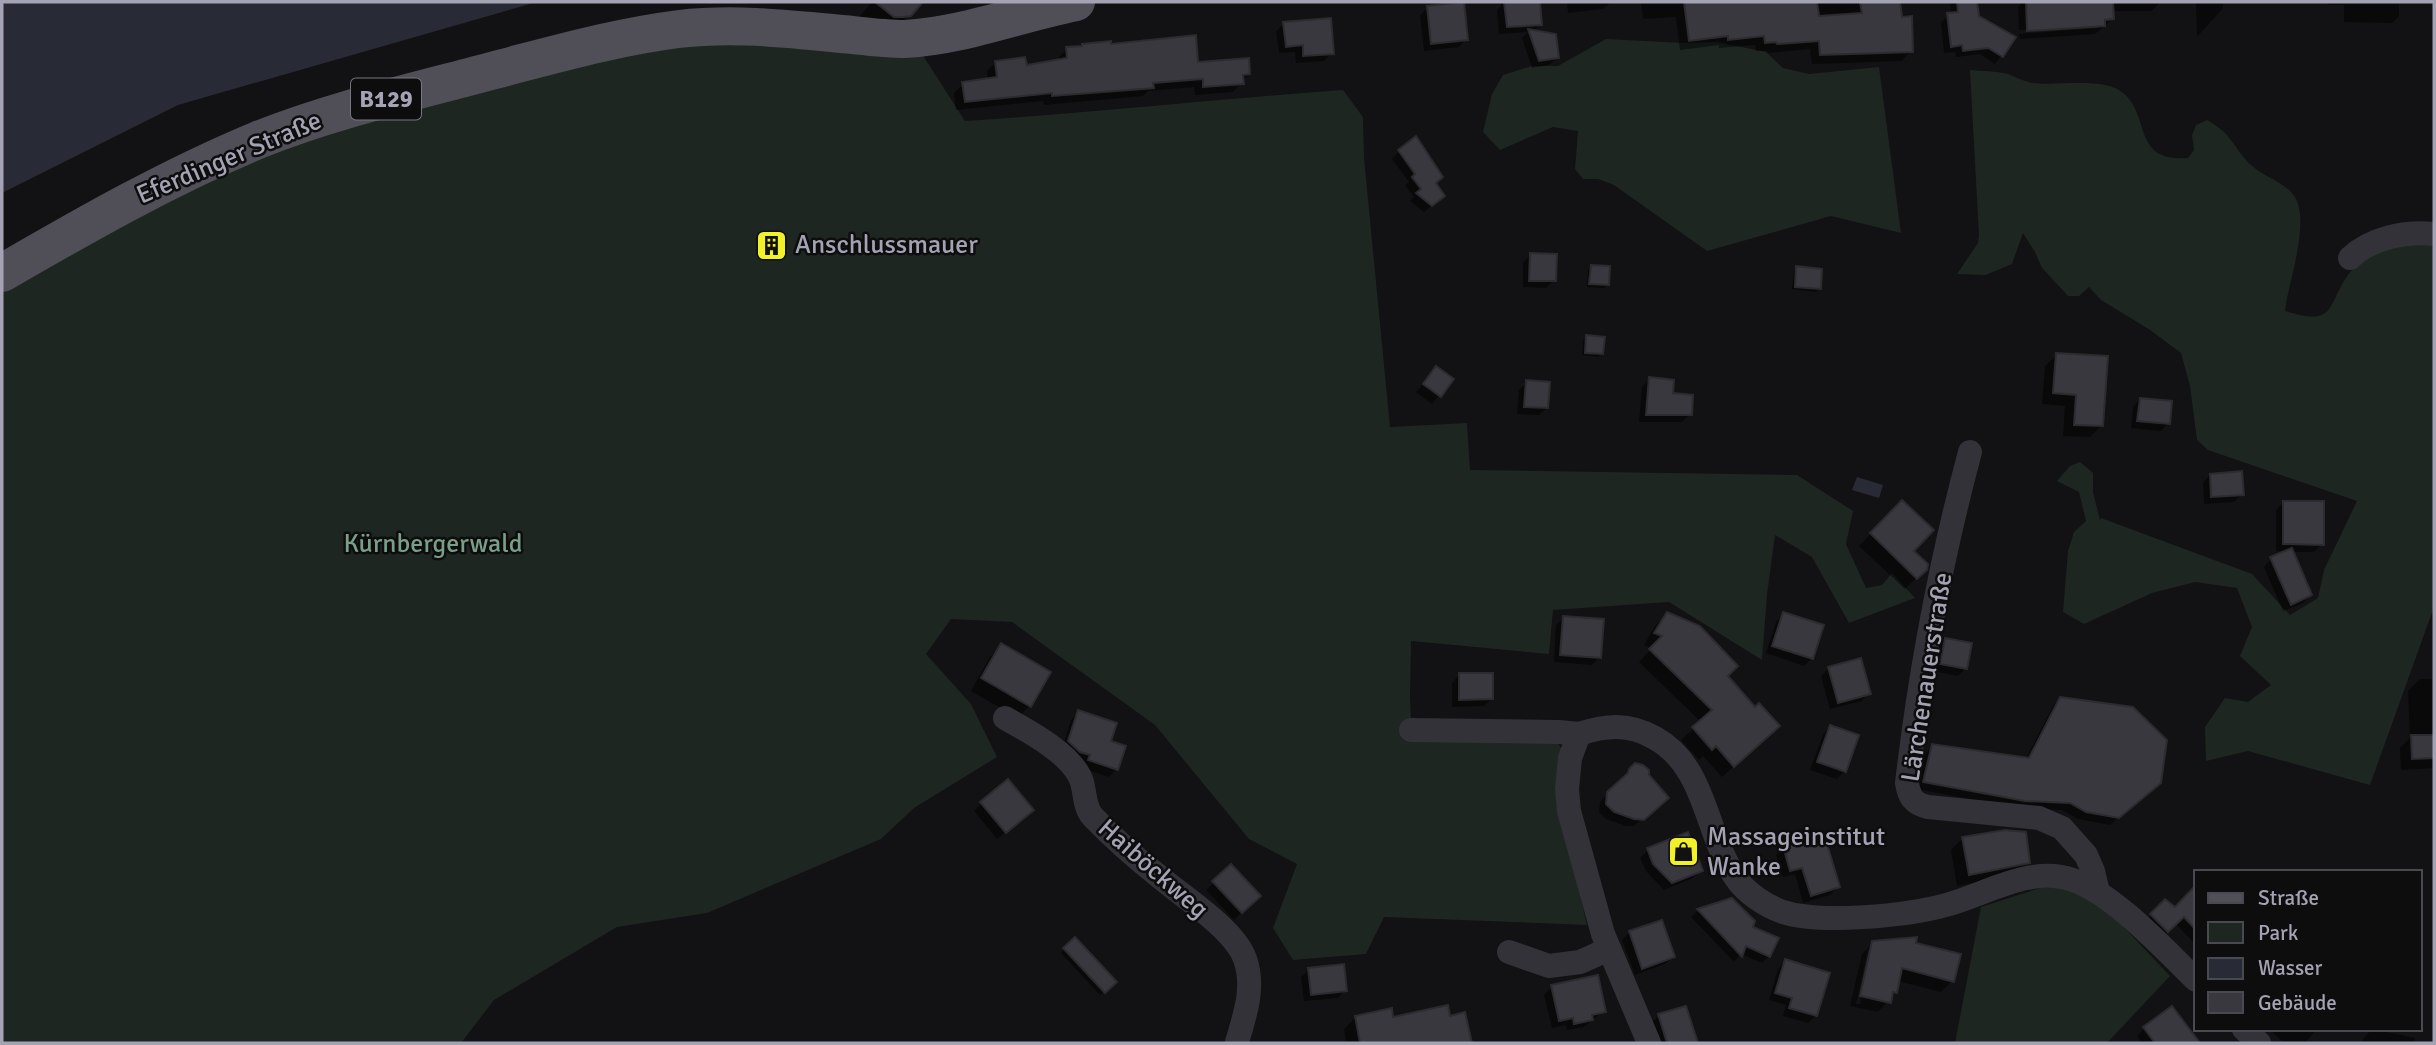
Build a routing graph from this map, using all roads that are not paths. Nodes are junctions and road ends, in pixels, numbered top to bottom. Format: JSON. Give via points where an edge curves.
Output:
{"nodes":[{"id":1,"x":1076,"y":2,"type":"edge"},
{"id":2,"x":2434,"y":234,"type":"edge"},
{"id":3,"x":2350,"y":258,"type":"dead end"},
{"id":4,"x":2,"y":273,"type":"edge"},
{"id":5,"x":1970,"y":452,"type":"dead end"},
{"id":6,"x":1005,"y":718,"type":"dead end"},
{"id":7,"x":1411,"y":730,"type":"dead end"},
{"id":8,"x":1579,"y":734,"type":"junction"},
{"id":9,"x":2098,"y":892,"type":"junction"},
{"id":10,"x":1609,"y":949,"type":"junction"},
{"id":11,"x":1509,"y":953,"type":"dead end"},
{"id":12,"x":2194,"y":978,"type":"edge"},
{"id":13,"x":2246,"y":1031,"type":"edge"},
{"id":14,"x":1242,"y":1041,"type":"edge"},
{"id":15,"x":1649,"y":1043,"type":"edge"},
{"id":16,"x":2259,"y":1043,"type":"edge"}],
"edges":[{"from":1,"to":4,"type":"main road","name":"Eferdinger Straße","number":"B129","via":[[922,37],[730,26],[600,43],[323,117],[260,139],[109,212]]},
{"from":2,"to":3,"type":"street","via":[[2384,239]]},
{"from":5,"to":9,"type":"street","name":"Lärchenauerstraße","via":[[1920,691],[1909,796],[1920,806],[2039,818],[2062,828],[2086,855]]},
{"from":6,"to":14,"type":"street","name":"Haiböckweg","via":[[1061,755],[1080,776],[1090,814],[1233,937],[1250,975]]},
{"from":7,"to":8,"type":"street"},
{"from":8,"to":9,"type":"street","via":[[1609,726],[1627,727],[1661,741],[1684,763],[1697,786],[1736,878],[1756,898],[1780,911],[1806,918],[1910,912],[2038,876],[2061,877]]},
{"from":8,"to":10,"type":"street","via":[[1570,758],[1569,811]]},
{"from":9,"to":12,"type":"street"},
{"from":10,"to":11,"type":"street","via":[[1562,965],[1540,964]]},
{"from":10,"to":15,"type":"street"},
{"from":13,"to":16,"type":"street"}]}
